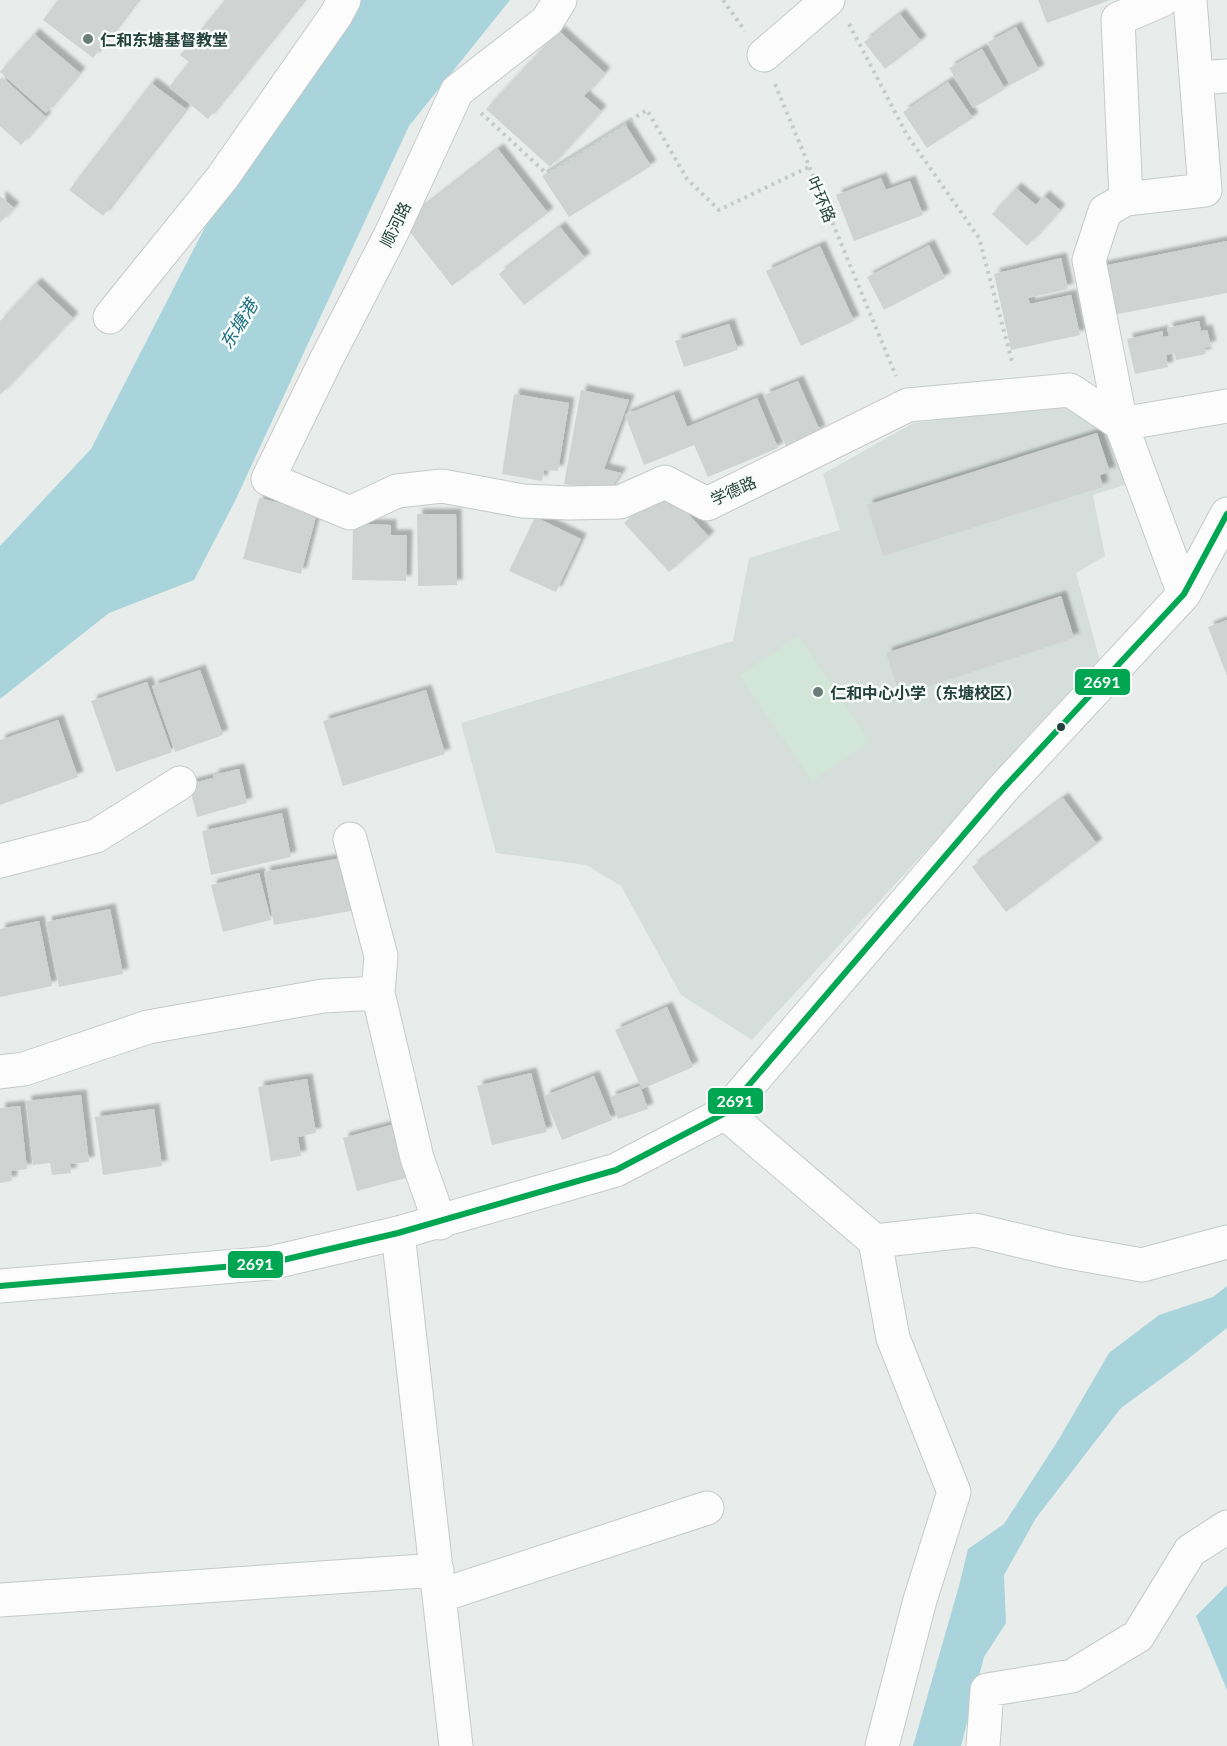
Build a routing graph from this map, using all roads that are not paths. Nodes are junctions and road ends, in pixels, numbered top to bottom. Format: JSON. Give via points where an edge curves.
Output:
{"nodes":[{"id":1,"x":344,"y":0,"type":"edge"},
{"id":2,"x":560,"y":0,"type":"edge"},
{"id":3,"x":1162,"y":0,"type":"edge"},
{"id":4,"x":1190,"y":0,"type":"edge"},
{"id":5,"x":838,"y":10,"type":"edge"},
{"id":6,"x":764,"y":55,"type":"road end"},
{"id":7,"x":1212,"y":77,"type":"edge"},
{"id":8,"x":1126,"y":199,"type":"junction"},
{"id":9,"x":110,"y":317,"type":"dead end"},
{"id":10,"x":1227,"y":406,"type":"edge"},
{"id":11,"x":1121,"y":424,"type":"junction"},
{"id":12,"x":268,"y":479,"type":"joint"},
{"id":13,"x":1227,"y":514,"type":"edge"},
{"id":14,"x":1184,"y":594,"type":"junction"},
{"id":15,"x":180,"y":783,"type":"dead end"},
{"id":16,"x":350,"y":839,"type":"dead end"},
{"id":17,"x":0,"y":861,"type":"edge"},
{"id":18,"x":378,"y":993,"type":"junction"},
{"id":19,"x":0,"y":1072,"type":"edge"},
{"id":20,"x":725,"y":1113,"type":"junction"},
{"id":21,"x":440,"y":1222,"type":"junction"},
{"id":22,"x":398,"y":1233,"type":"junction"},
{"id":23,"x":875,"y":1241,"type":"junction"},
{"id":24,"x":1227,"y":1242,"type":"edge"},
{"id":25,"x":0,"y":1286,"type":"edge"},
{"id":26,"x":707,"y":1509,"type":"dead end"},
{"id":27,"x":1227,"y":1527,"type":"edge"},
{"id":28,"x":438,"y":1583,"type":"junction"},
{"id":29,"x":0,"y":1600,"type":"edge"},
{"id":30,"x":456,"y":1746,"type":"edge"},
{"id":31,"x":882,"y":1746,"type":"edge"},
{"id":32,"x":983,"y":1746,"type":"edge"}],
"edges":[{"from":1,"to":9,"type":"street","via":[[222,178]]},
{"from":2,"to":12,"type":"street","name":"顺河路","via":[[547,21],[457,91],[390,236]]},
{"from":3,"to":8,"type":"street","via":[[1118,19]]},
{"from":4,"to":7,"type":"street"},
{"from":5,"to":6,"type":"street"},
{"from":7,"to":8,"type":"street","via":[[1205,190]]},
{"from":8,"to":11,"type":"street","via":[[1105,211],[1089,260]]},
{"from":10,"to":11,"type":"street"},
{"from":11,"to":12,"type":"street","name":"学德路","via":[[1070,390],[908,405],[707,504],[665,482],[620,502],[589,503],[523,501],[442,486],[397,491],[350,513]]},
{"from":11,"to":14,"type":"street"},
{"from":13,"to":14,"type":"street"},
{"from":14,"to":20,"type":"street","via":[[1001,791]]},
{"from":15,"to":17,"type":"street","via":[[96,836]]},
{"from":16,"to":18,"type":"street","via":[[381,956]]},
{"from":18,"to":19,"type":"street","via":[[323,996],[148,1026],[24,1069]]},
{"from":18,"to":21,"type":"street","via":[[417,1158]]},
{"from":20,"to":21,"type":"street","via":[[616,1170]]},
{"from":20,"to":23,"type":"street"},
{"from":21,"to":22,"type":"street"},
{"from":22,"to":25,"type":"street","via":[[270,1263]]},
{"from":22,"to":28,"type":"street"},
{"from":23,"to":24,"type":"street","via":[[975,1230],[1142,1265]]},
{"from":23,"to":31,"type":"street","via":[[893,1338],[954,1492],[920,1600]]},
{"from":26,"to":28,"type":"street"},
{"from":27,"to":32,"type":"street","via":[[1190,1551],[1138,1636],[1072,1676],[987,1690]]},
{"from":28,"to":29,"type":"street"},
{"from":28,"to":30,"type":"street"}]}
